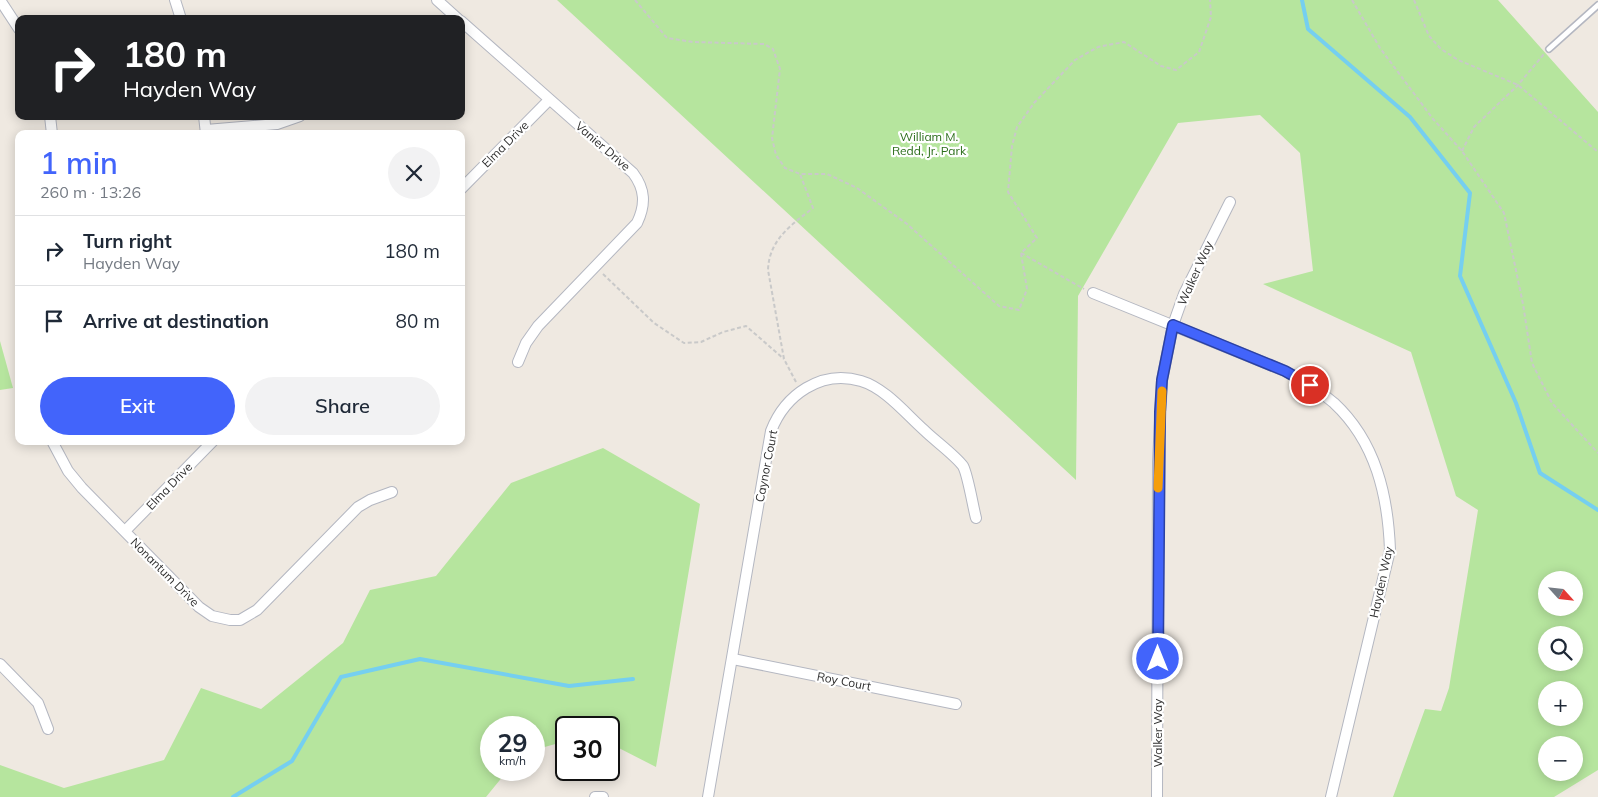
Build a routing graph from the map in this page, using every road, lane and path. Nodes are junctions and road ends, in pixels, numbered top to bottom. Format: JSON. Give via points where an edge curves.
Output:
{"nodes":[{"id":1,"x":0,"y":0,"type":"edge"},
{"id":2,"x":175,"y":0,"type":"edge"},
{"id":3,"x":438,"y":0,"type":"edge"},
{"id":4,"x":635,"y":0,"type":"edge"},
{"id":5,"x":1210,"y":0,"type":"edge"},
{"id":6,"x":1352,"y":0,"type":"edge"},
{"id":7,"x":1414,"y":0,"type":"edge"},
{"id":8,"x":1598,"y":5,"type":"edge"},
{"id":9,"x":180,"y":15,"type":"edge"},
{"id":10,"x":454,"y":15,"type":"edge"},
{"id":11,"x":15,"y":23,"type":"edge"},
{"id":12,"x":465,"y":24,"type":"edge"},
{"id":13,"x":1549,"y":49,"type":"joint"},
{"id":14,"x":1518,"y":85,"type":"junction"},
{"id":15,"x":549,"y":100,"type":"junction"},
{"id":16,"x":288,"y":120,"type":"edge"},
{"id":17,"x":224,"y":130,"type":"edge"},
{"id":18,"x":1462,"y":151,"type":"junction"},
{"id":19,"x":1598,"y":152,"type":"edge"},
{"id":20,"x":800,"y":174,"type":"junction"},
{"id":21,"x":465,"y":185,"type":"edge"},
{"id":22,"x":1230,"y":202,"type":"dead end"},
{"id":23,"x":1021,"y":253,"type":"junction"},
{"id":24,"x":596,"y":266,"type":"junction"},
{"id":25,"x":1093,"y":293,"type":"joint"},
{"id":26,"x":1173,"y":325,"type":"junction"},
{"id":27,"x":784,"y":359,"type":"junction"},
{"id":28,"x":518,"y":362,"type":"dead end"},
{"id":29,"x":800,"y":391,"type":"junction"},
{"id":30,"x":54,"y":445,"type":"edge"},
{"id":31,"x":209,"y":445,"type":"edge"},
{"id":32,"x":1598,"y":453,"type":"edge"},
{"id":33,"x":392,"y":492,"type":"dead end"},
{"id":34,"x":976,"y":518,"type":"dead end"},
{"id":35,"x":125,"y":531,"type":"junction"},
{"id":36,"x":733,"y":659,"type":"junction"},
{"id":37,"x":0,"y":664,"type":"edge"},
{"id":38,"x":956,"y":704,"type":"dead end"},
{"id":39,"x":48,"y":728,"type":"dead end"},
{"id":40,"x":595,"y":797,"type":"edge"},
{"id":41,"x":603,"y":797,"type":"edge"},
{"id":42,"x":708,"y":797,"type":"edge"},
{"id":43,"x":1157,"y":797,"type":"edge"},
{"id":44,"x":1331,"y":797,"type":"edge"}],
"edges":[{"from":1,"to":11,"type":"street"},
{"from":2,"to":9,"type":"street"},
{"from":3,"to":10,"type":"street","name":"Vanier Drive"},
{"from":4,"to":20,"type":"path","via":[[667,38],[764,44],[773,49],[780,69],[772,138],[776,155],[785,168]]},
{"from":5,"to":23,"type":"path","via":[[1211,17],[1199,52],[1176,70],[1161,66],[1124,42],[1098,47],[1075,60],[1040,96],[1017,127],[1012,146],[1008,192],[1037,238]]},
{"from":6,"to":18,"type":"path","via":[[1386,56],[1433,119]]},
{"from":7,"to":14,"type":"path","via":[[1429,36],[1441,49],[1458,60]]},
{"from":8,"to":13,"type":"lane"},
{"from":12,"to":15,"type":"street","name":"Vanier Drive"},
{"from":13,"to":14,"type":"path"},
{"from":14,"to":18,"type":"path","via":[[1474,127]]},
{"from":14,"to":19,"type":"path"},
{"from":15,"to":21,"type":"street","name":"Elma Drive"},
{"from":15,"to":24,"type":"street","name":"Vanier Drive","via":[[633,172],[643,191],[644,202],[637,223]]},
{"from":16,"to":17,"type":"street"},
{"from":18,"to":32,"type":"path","via":[[1504,213],[1532,363],[1552,403]]},
{"from":20,"to":23,"type":"path","via":[[827,174],[857,188],[907,224],[999,306],[1019,310],[1027,289]]},
{"from":20,"to":27,"type":"path","via":[[812,208],[775,241],[768,256]]},
{"from":22,"to":26,"type":"street","name":"Walker Way","via":[[1193,273]]},
{"from":23,"to":25,"type":"path"},
{"from":24,"to":27,"type":"path","via":[[654,323],[684,343],[701,342],[746,326]]},
{"from":24,"to":28,"type":"street","name":"Vanier Drive","via":[[538,326]]},
{"from":25,"to":26,"type":"street","name":"Hayden Way"},
{"from":26,"to":43,"type":"street","name":"Walker Way","via":[[1162,380],[1158,462]]},
{"from":26,"to":44,"type":"street","name":"Hayden Way","via":[[1285,371],[1334,403],[1356,430],[1382,484],[1390,550]]},
{"from":27,"to":29,"type":"path"},
{"from":29,"to":34,"type":"street","name":"Caynor Court","via":[[817,381],[840,378],[862,381],[883,393],[963,467]]},
{"from":29,"to":36,"type":"street","name":"Caynor Court","via":[[777,415],[771,431]]},
{"from":30,"to":35,"type":"street","name":"Nonantum Drive","via":[[68,471],[82,488]]},
{"from":31,"to":35,"type":"street","name":"Elma Drive"},
{"from":33,"to":35,"type":"street","name":"Nonantum Drive","via":[[358,508],[257,610],[240,620],[221,619],[205,612]]},
{"from":36,"to":38,"type":"street","name":"Roy Court"},
{"from":36,"to":42,"type":"street","name":"Caynor Court"},
{"from":37,"to":39,"type":"street","via":[[38,703]]},
{"from":40,"to":41,"type":"street"}]}
